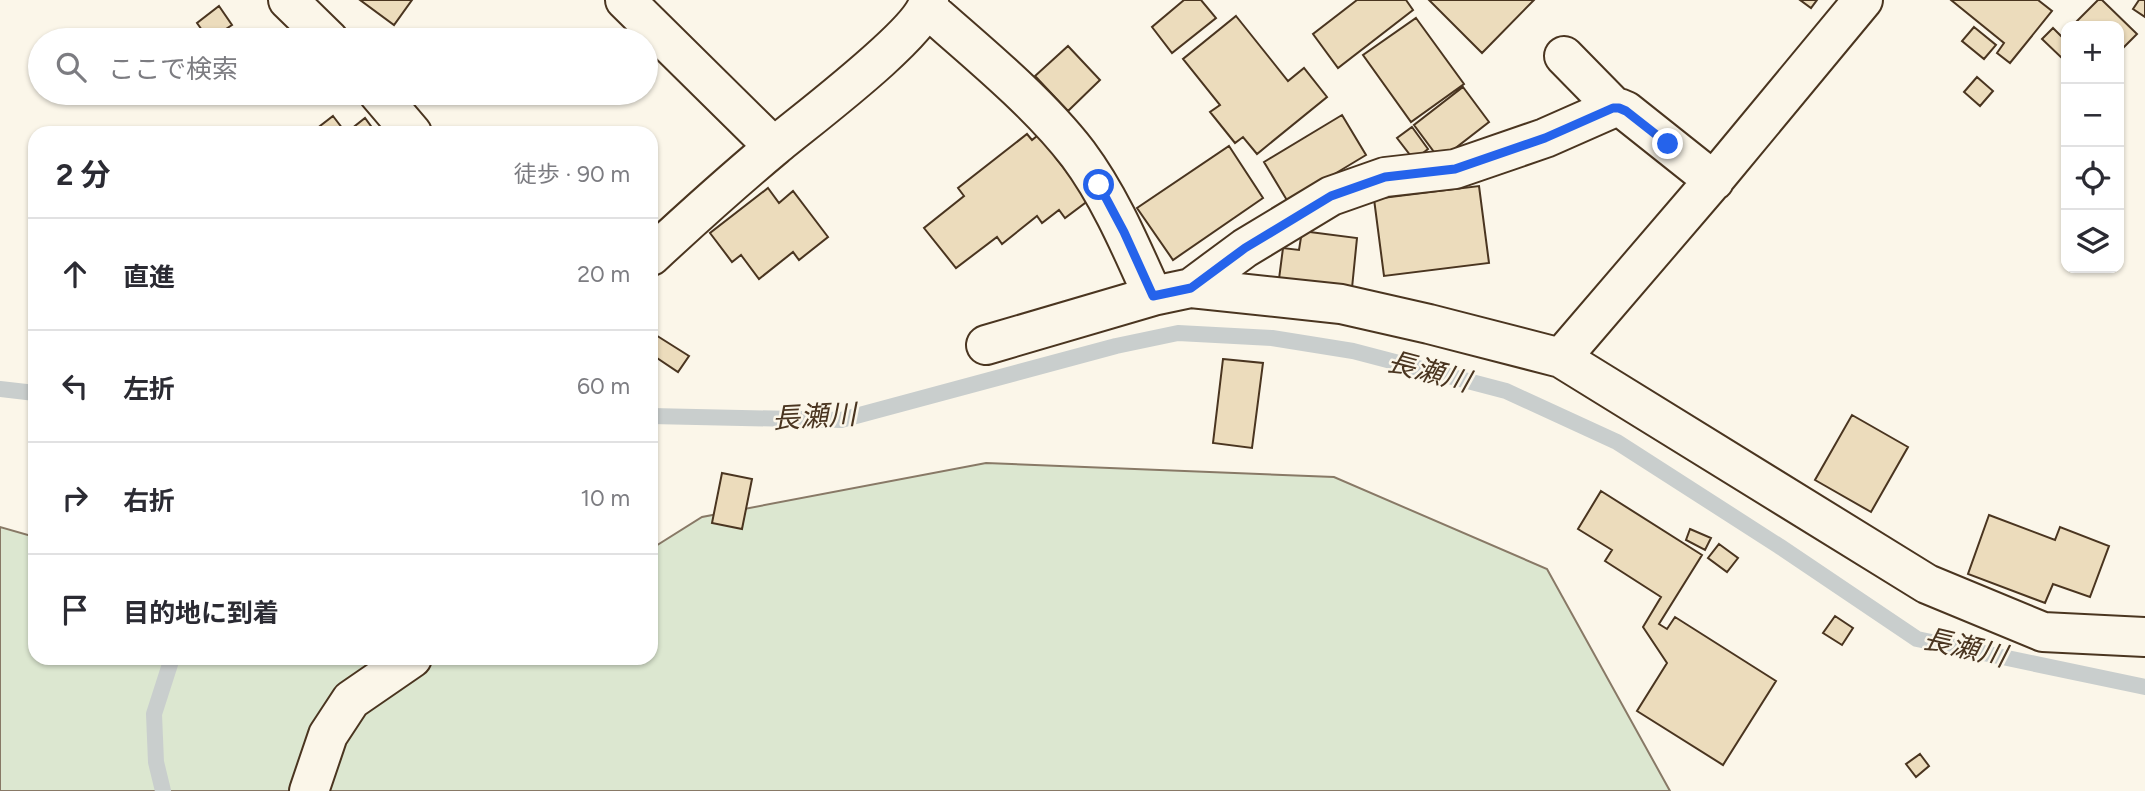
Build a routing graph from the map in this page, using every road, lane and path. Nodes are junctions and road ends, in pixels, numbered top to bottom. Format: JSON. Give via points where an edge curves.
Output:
{"nodes":[{"id":1,"x":288,"y":0,"type":"edge"},
{"id":2,"x":625,"y":0,"type":"edge"},
{"id":3,"x":1863,"y":0,"type":"edge"},
{"id":4,"x":928,"y":4,"type":"edge"},
{"id":5,"x":317,"y":28,"type":"edge"},
{"id":6,"x":653,"y":28,"type":"edge"},
{"id":7,"x":658,"y":33,"type":"edge"},
{"id":8,"x":1564,"y":56,"type":"dead end"},
{"id":9,"x":388,"y":105,"type":"edge"},
{"id":10,"x":1615,"y":108,"type":"junction"},
{"id":11,"x":406,"y":126,"type":"edge"},
{"id":12,"x":774,"y":147,"type":"junction"},
{"id":13,"x":1714,"y":181,"type":"junction"},
{"id":14,"x":658,"y":250,"type":"edge"},
{"id":15,"x":1191,"y":288,"type":"junction"},
{"id":16,"x":1153,"y":296,"type":"junction"},
{"id":17,"x":986,"y":345,"type":"dead end"},
{"id":18,"x":1561,"y":358,"type":"junction"},
{"id":19,"x":2145,"y":637,"type":"edge"},
{"id":20,"x":402,"y":665,"type":"edge"},
{"id":21,"x":309,"y":791,"type":"edge"}],
"edges":[{"from":1,"to":5,"type":"street"},
{"from":2,"to":6,"type":"street"},
{"from":3,"to":13,"type":"street"},
{"from":4,"to":12,"type":"street","via":[[912,28]]},
{"from":4,"to":16,"type":"street","via":[[1077,153],[1124,232]]},
{"from":7,"to":12,"type":"street"},
{"from":8,"to":10,"type":"street"},
{"from":9,"to":11,"type":"street"},
{"from":10,"to":13,"type":"street","via":[[1626,111]]},
{"from":10,"to":15,"type":"street","via":[[1455,169],[1385,177],[1331,196],[1245,248]]},
{"from":12,"to":14,"type":"street"},
{"from":13,"to":18,"type":"street"},
{"from":15,"to":16,"type":"street"},
{"from":15,"to":18,"type":"street","via":[[1341,304]]},
{"from":16,"to":17,"type":"street"},
{"from":18,"to":19,"type":"street","via":[[1927,584],[2043,632]]},
{"from":20,"to":21,"type":"street","via":[[351,700],[328,735]]}]}
